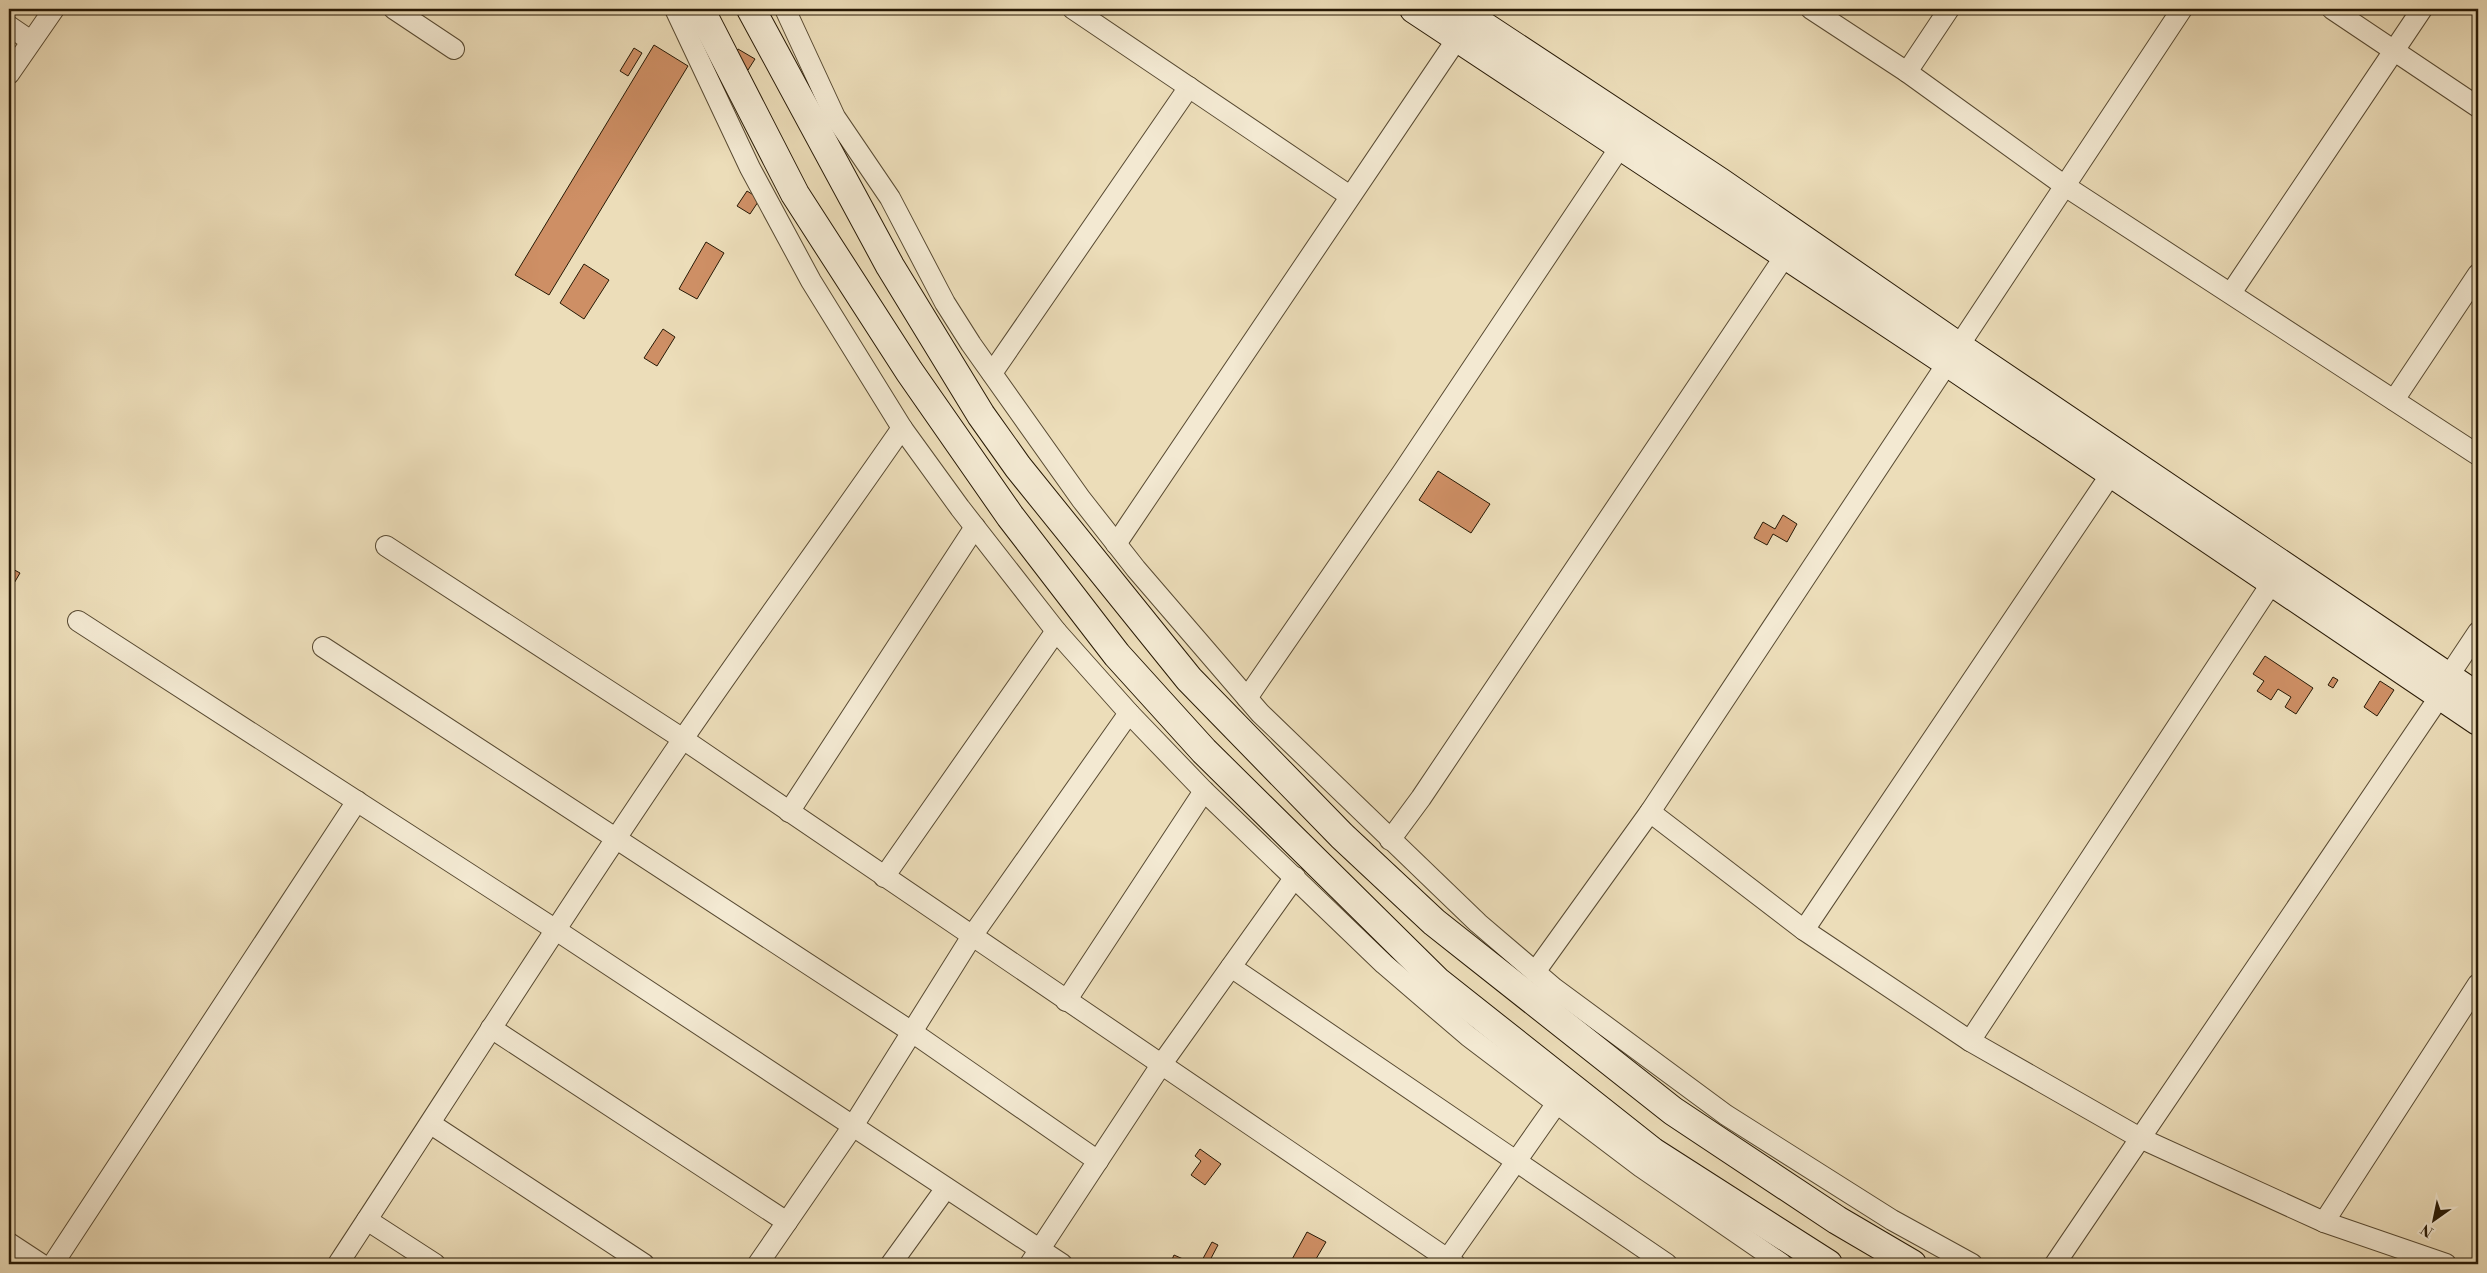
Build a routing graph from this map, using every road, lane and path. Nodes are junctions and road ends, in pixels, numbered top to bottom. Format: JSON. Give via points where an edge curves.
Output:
{"nodes":[{"id":1,"x":54,"y":9,"type":"edge"},
{"id":2,"x":394,"y":9,"type":"edge"},
{"id":3,"x":675,"y":9,"type":"edge"},
{"id":4,"x":700,"y":9,"type":"edge"},
{"id":5,"x":752,"y":9,"type":"edge"},
{"id":6,"x":784,"y":9,"type":"edge"},
{"id":7,"x":1073,"y":9,"type":"edge"},
{"id":8,"x":1414,"y":9,"type":"edge"},
{"id":9,"x":1811,"y":9,"type":"edge"},
{"id":10,"x":1950,"y":9,"type":"edge"},
{"id":11,"x":2182,"y":9,"type":"edge"},
{"id":12,"x":2332,"y":9,"type":"edge"},
{"id":13,"x":2422,"y":9,"type":"edge"},
{"id":14,"x":1466,"y":18,"type":"edge"},
{"id":15,"x":9,"y":26,"type":"edge"},
{"id":16,"x":31,"y":41,"type":"junction"},
{"id":17,"x":454,"y":48,"type":"dead end"},
{"id":18,"x":2393,"y":52,"type":"junction"},
{"id":19,"x":1907,"y":72,"type":"junction"},
{"id":20,"x":9,"y":74,"type":"edge"},
{"id":21,"x":1189,"y":87,"type":"junction"},
{"id":22,"x":2478,"y":107,"type":"edge"},
{"id":23,"x":1620,"y":147,"type":"junction"},
{"id":24,"x":2065,"y":186,"type":"junction"},
{"id":25,"x":1350,"y":196,"type":"junction"},
{"id":26,"x":1791,"y":246,"type":"junction"},
{"id":27,"x":2478,"y":274,"type":"edge"},
{"id":28,"x":2231,"y":293,"type":"junction"},
{"id":29,"x":1953,"y":354,"type":"junction"},
{"id":30,"x":992,"y":373,"type":"junction"},
{"id":31,"x":2394,"y":400,"type":"junction"},
{"id":32,"x":902,"y":428,"type":"junction"},
{"id":33,"x":2478,"y":455,"type":"edge"},
{"id":34,"x":2111,"y":474,"type":"junction"},
{"id":35,"x":975,"y":527,"type":"junction"},
{"id":36,"x":1116,"y":544,"type":"junction"},
{"id":37,"x":386,"y":546,"type":"dead end"},
{"id":38,"x":2272,"y":581,"type":"junction"},
{"id":39,"x":78,"y":621,"type":"dead end"},
{"id":40,"x":1056,"y":631,"type":"junction"},
{"id":41,"x":2478,"y":632,"type":"edge"},
{"id":42,"x":323,"y":647,"type":"dead end"},
{"id":43,"x":2444,"y":686,"type":"junction"},
{"id":44,"x":2478,"y":697,"type":"edge"},
{"id":45,"x":1247,"y":698,"type":"junction"},
{"id":46,"x":1129,"y":713,"type":"junction"},
{"id":47,"x":2478,"y":722,"type":"edge"},
{"id":48,"x":683,"y":739,"type":"junction"},
{"id":49,"x":1204,"y":792,"type":"junction"},
{"id":50,"x":357,"y":801,"type":"junction"},
{"id":51,"x":789,"y":812,"type":"junction"},
{"id":52,"x":1650,"y":812,"type":"junction"},
{"id":53,"x":616,"y":840,"type":"junction"},
{"id":54,"x":1390,"y":840,"type":"junction"},
{"id":55,"x":884,"y":877,"type":"junction"},
{"id":56,"x":1295,"y":877,"type":"junction"},
{"id":57,"x":556,"y":930,"type":"junction"},
{"id":58,"x":1804,"y":930,"type":"junction"},
{"id":59,"x":972,"y":936,"type":"junction"},
{"id":60,"x":1231,"y":967,"type":"junction"},
{"id":61,"x":1535,"y":972,"type":"junction"},
{"id":62,"x":2478,"y":984,"type":"edge"},
{"id":63,"x":1066,"y":1000,"type":"junction"},
{"id":64,"x":490,"y":1028,"type":"junction"},
{"id":65,"x":912,"y":1032,"type":"junction"},
{"id":66,"x":1970,"y":1041,"type":"junction"},
{"id":67,"x":1161,"y":1065,"type":"junction"},
{"id":68,"x":1557,"y":1103,"type":"junction"},
{"id":69,"x":431,"y":1124,"type":"junction"},
{"id":70,"x":853,"y":1126,"type":"junction"},
{"id":71,"x":2140,"y":1138,"type":"junction"},
{"id":72,"x":1098,"y":1161,"type":"junction"},
{"id":73,"x":1516,"y":1162,"type":"junction"},
{"id":74,"x":946,"y":1188,"type":"junction"},
{"id":75,"x":367,"y":1220,"type":"junction"},
{"id":76,"x":787,"y":1222,"type":"junction"},
{"id":77,"x":2324,"y":1222,"type":"junction"},
{"id":78,"x":9,"y":1243,"type":"edge"},
{"id":79,"x":1035,"y":1257,"type":"edge"},
{"id":80,"x":1449,"y":1262,"type":"edge"},
{"id":81,"x":41,"y":1264,"type":"edge"},
{"id":82,"x":53,"y":1264,"type":"edge"},
{"id":83,"x":338,"y":1264,"type":"edge"},
{"id":84,"x":434,"y":1264,"type":"edge"},
{"id":85,"x":644,"y":1264,"type":"edge"},
{"id":86,"x":758,"y":1264,"type":"edge"},
{"id":87,"x":891,"y":1264,"type":"edge"},
{"id":88,"x":1062,"y":1264,"type":"edge"},
{"id":89,"x":1667,"y":1264,"type":"edge"},
{"id":90,"x":1782,"y":1264,"type":"edge"},
{"id":91,"x":1828,"y":1264,"type":"edge"},
{"id":92,"x":1912,"y":1264,"type":"edge"},
{"id":93,"x":1972,"y":1264,"type":"edge"},
{"id":94,"x":2055,"y":1264,"type":"edge"},
{"id":95,"x":2446,"y":1264,"type":"edge"}],
"edges":[{"from":1,"to":16,"type":"street"},
{"from":2,"to":17,"type":"street"},
{"from":3,"to":32,"type":"street","via":[[768,203],[811,281]]},
{"from":4,"to":91,"type":"main road","via":[[796,194],[909,371],[1010,516],[1124,663],[1204,751],[1437,981],[1653,1152]]},
{"from":5,"to":92,"type":"main road","via":[[890,266],[981,415],[1018,467],[1190,679],[1342,836],[1434,922],[1673,1112],[1836,1220]]},
{"from":6,"to":30,"type":"street","via":[[835,117],[890,198],[944,303]]},
{"from":7,"to":21,"type":"street"},
{"from":8,"to":14,"type":"main road"},
{"from":9,"to":19,"type":"street"},
{"from":10,"to":19,"type":"street"},
{"from":11,"to":24,"type":"street"},
{"from":12,"to":18,"type":"street"},
{"from":13,"to":18,"type":"street"},
{"from":14,"to":23,"type":"main road"},
{"from":14,"to":25,"type":"street"},
{"from":14,"to":26,"type":"main road"},
{"from":15,"to":16,"type":"street"},
{"from":16,"to":20,"type":"street"},
{"from":18,"to":22,"type":"street"},
{"from":18,"to":28,"type":"street"},
{"from":19,"to":24,"type":"street"},
{"from":21,"to":25,"type":"street"},
{"from":21,"to":30,"type":"street"},
{"from":23,"to":26,"type":"main road"},
{"from":23,"to":45,"type":"street"},
{"from":24,"to":28,"type":"street"},
{"from":24,"to":29,"type":"street"},
{"from":25,"to":36,"type":"street"},
{"from":26,"to":29,"type":"main road"},
{"from":26,"to":54,"type":"street"},
{"from":27,"to":31,"type":"street"},
{"from":28,"to":31,"type":"street"},
{"from":29,"to":34,"type":"main road"},
{"from":29,"to":43,"type":"main road"},
{"from":29,"to":52,"type":"street"},
{"from":30,"to":36,"type":"street","via":[[1081,500]]},
{"from":31,"to":33,"type":"street"},
{"from":32,"to":35,"type":"street"},
{"from":32,"to":48,"type":"street"},
{"from":34,"to":38,"type":"main road"},
{"from":34,"to":58,"type":"street"},
{"from":35,"to":40,"type":"street"},
{"from":35,"to":51,"type":"street"},
{"from":36,"to":45,"type":"street"},
{"from":37,"to":48,"type":"street"},
{"from":38,"to":43,"type":"main road"},
{"from":38,"to":66,"type":"street"},
{"from":39,"to":50,"type":"street"},
{"from":40,"to":46,"type":"street"},
{"from":40,"to":55,"type":"street"},
{"from":41,"to":43,"type":"street"},
{"from":42,"to":53,"type":"street"},
{"from":43,"to":44,"type":"main road"},
{"from":43,"to":47,"type":"main road"},
{"from":43,"to":71,"type":"street"},
{"from":45,"to":54,"type":"street"},
{"from":46,"to":49,"type":"street"},
{"from":46,"to":59,"type":"street"},
{"from":48,"to":51,"type":"street"},
{"from":48,"to":53,"type":"street"},
{"from":49,"to":56,"type":"street"},
{"from":49,"to":63,"type":"street"},
{"from":50,"to":57,"type":"street"},
{"from":50,"to":82,"type":"street"},
{"from":51,"to":55,"type":"street"},
{"from":52,"to":58,"type":"street"},
{"from":52,"to":61,"type":"street"},
{"from":53,"to":57,"type":"street"},
{"from":53,"to":65,"type":"street"},
{"from":54,"to":61,"type":"street"},
{"from":55,"to":59,"type":"street"},
{"from":56,"to":60,"type":"street"},
{"from":56,"to":68,"type":"street","via":[[1384,964],[1468,1036]]},
{"from":57,"to":64,"type":"street"},
{"from":57,"to":70,"type":"street"},
{"from":58,"to":66,"type":"street"},
{"from":59,"to":63,"type":"street"},
{"from":59,"to":65,"type":"street"},
{"from":60,"to":67,"type":"street"},
{"from":60,"to":73,"type":"street"},
{"from":61,"to":93,"type":"street","via":[[1624,1042],[1726,1115],[1883,1215]]},
{"from":62,"to":77,"type":"street"},
{"from":63,"to":67,"type":"street"},
{"from":64,"to":69,"type":"street"},
{"from":64,"to":76,"type":"street"},
{"from":65,"to":70,"type":"street"},
{"from":65,"to":72,"type":"street"},
{"from":66,"to":71,"type":"street"},
{"from":67,"to":72,"type":"street"},
{"from":67,"to":80,"type":"street"},
{"from":68,"to":73,"type":"street"},
{"from":68,"to":90,"type":"street","via":[[1641,1167]]},
{"from":69,"to":75,"type":"street"},
{"from":69,"to":85,"type":"street"},
{"from":70,"to":74,"type":"street"},
{"from":70,"to":76,"type":"street"},
{"from":71,"to":77,"type":"street"},
{"from":71,"to":94,"type":"street"},
{"from":72,"to":79,"type":"street"},
{"from":73,"to":80,"type":"street"},
{"from":73,"to":89,"type":"street"},
{"from":74,"to":79,"type":"street"},
{"from":74,"to":87,"type":"street"},
{"from":75,"to":83,"type":"street"},
{"from":75,"to":84,"type":"street"},
{"from":76,"to":86,"type":"street"},
{"from":77,"to":95,"type":"street"},
{"from":78,"to":81,"type":"street"},
{"from":79,"to":88,"type":"street"}]}
